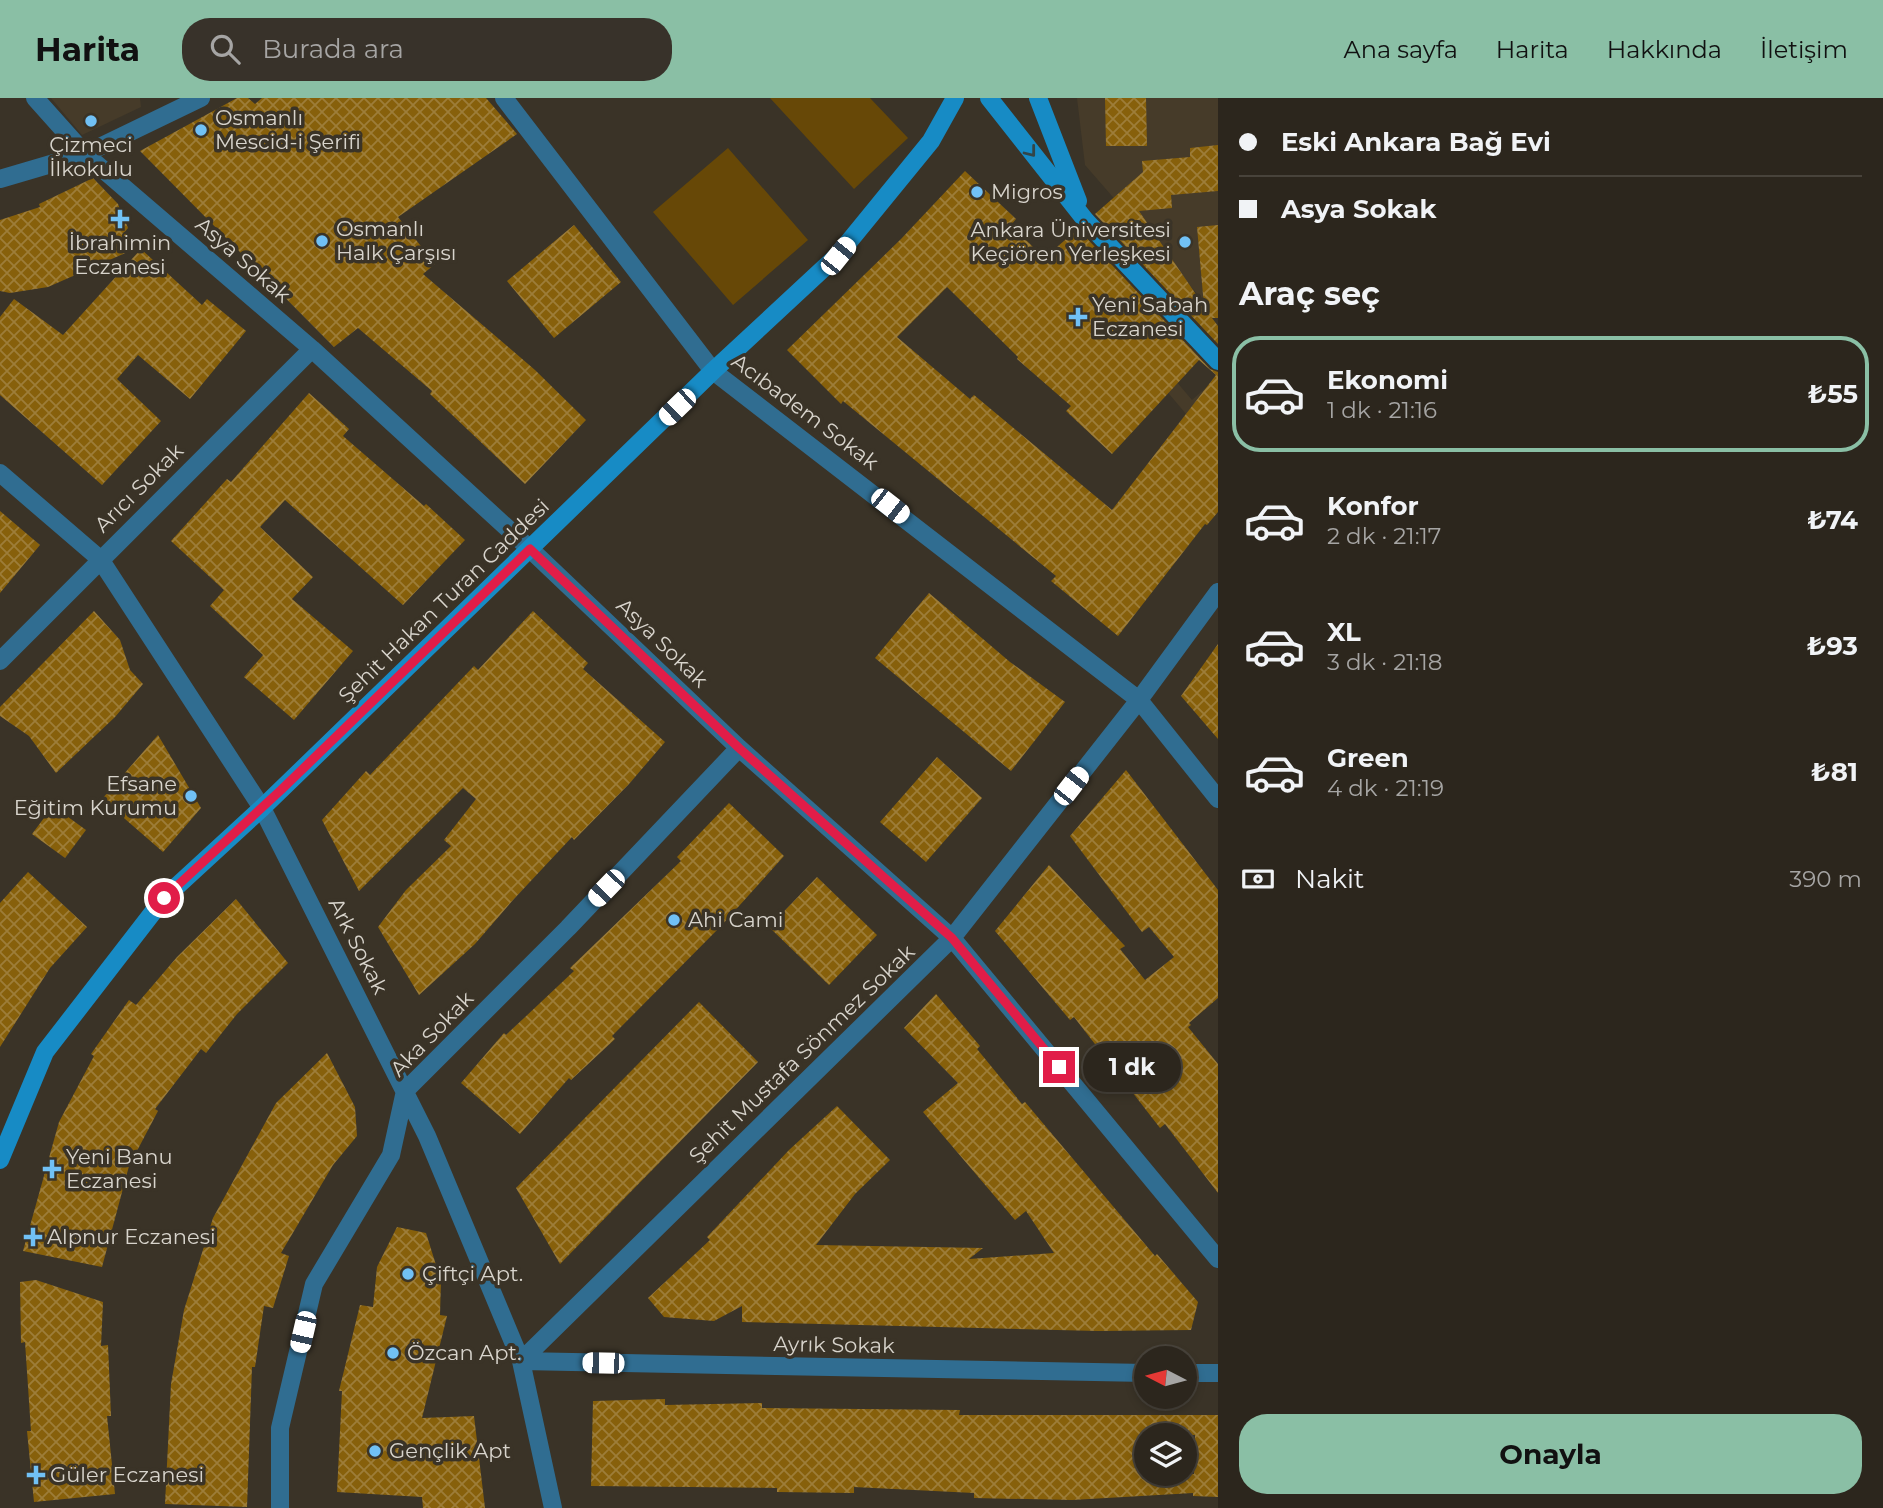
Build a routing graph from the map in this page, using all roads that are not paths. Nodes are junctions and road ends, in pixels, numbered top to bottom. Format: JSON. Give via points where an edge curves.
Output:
{"nodes":[{"id":1,"x":35,"y":98,"type":"edge"},
{"id":2,"x":201,"y":98,"type":"edge"},
{"id":3,"x":504,"y":98,"type":"edge"},
{"id":4,"x":955,"y":98,"type":"edge"},
{"id":5,"x":989,"y":98,"type":"edge"},
{"id":6,"x":1038,"y":98,"type":"edge"},
{"id":7,"x":85,"y":154,"type":"junction"},
{"id":8,"x":0,"y":179,"type":"edge"},
{"id":9,"x":1086,"y":220,"type":"junction"},
{"id":10,"x":312,"y":349,"type":"junction"},
{"id":11,"x":1218,"y":361,"type":"edge"},
{"id":12,"x":713,"y":371,"type":"junction"},
{"id":13,"x":0,"y":473,"type":"edge"},
{"id":14,"x":530,"y":549,"type":"junction"},
{"id":15,"x":100,"y":559,"type":"junction"},
{"id":16,"x":1218,"y":592,"type":"edge"},
{"id":17,"x":0,"y":661,"type":"edge"},
{"id":18,"x":1139,"y":700,"type":"junction"},
{"id":19,"x":739,"y":748,"type":"junction"},
{"id":20,"x":1218,"y":799,"type":"edge"},
{"id":21,"x":262,"y":808,"type":"junction"},
{"id":22,"x":952,"y":938,"type":"junction"},
{"id":23,"x":405,"y":1091,"type":"junction"},
{"id":24,"x":0,"y":1160,"type":"edge"},
{"id":25,"x":1218,"y":1259,"type":"edge"},
{"id":26,"x":522,"y":1361,"type":"junction"},
{"id":27,"x":1134,"y":1373,"type":"edge"},
{"id":28,"x":1197,"y":1373,"type":"edge"},
{"id":29,"x":1218,"y":1373,"type":"edge"},
{"id":30,"x":280,"y":1508,"type":"edge"},
{"id":31,"x":553,"y":1508,"type":"edge"}],
"edges":[{"from":1,"to":7,"type":"street","name":"Asya Sokak"},
{"from":2,"to":7,"type":"street"},
{"from":3,"to":12,"type":"street","name":"Acıbadem Sokak"},
{"from":4,"to":12,"type":"main road","name":"Şehit Hakan Turan Caddesi","via":[[931,141],[838,256]]},
{"from":5,"to":9,"type":"main road","one_way":true},
{"from":6,"to":9,"type":"main road"},
{"from":7,"to":8,"type":"street"},
{"from":7,"to":10,"type":"street","name":"Asya Sokak"},
{"from":9,"to":11,"type":"main road"},
{"from":10,"to":14,"type":"street","name":"Asya Sokak"},
{"from":10,"to":15,"type":"street","name":"Arıcı Sokak"},
{"from":12,"to":14,"type":"main road","name":"Şehit Hakan Turan Caddesi"},
{"from":12,"to":18,"type":"street","name":"Acıbadem Sokak"},
{"from":13,"to":15,"type":"street","name":"Ark Sokak"},
{"from":14,"to":19,"type":"street","name":"Asya Sokak"},
{"from":14,"to":21,"type":"main road","name":"Şehit Hakan Turan Caddesi"},
{"from":15,"to":17,"type":"street","name":"Arıcı Sokak"},
{"from":15,"to":21,"type":"street","name":"Ark Sokak"},
{"from":16,"to":18,"type":"street","name":"Şehit Mustafa Sönmez Sokak"},
{"from":18,"to":20,"type":"street","name":"Acıbadem Sokak"},
{"from":18,"to":22,"type":"street","name":"Şehit Mustafa Sönmez Sokak"},
{"from":19,"to":22,"type":"street","name":"Asya Sokak"},
{"from":19,"to":23,"type":"street","name":"Aka Sokak"},
{"from":21,"to":23,"type":"street","name":"Ark Sokak"},
{"from":21,"to":24,"type":"main road","name":"Şehit Hakan Turan Caddesi","via":[[164,898],[45,1052]]},
{"from":22,"to":25,"type":"street","name":"Asya Sokak"},
{"from":22,"to":26,"type":"street","name":"Şehit Mustafa Sönmez Sokak"},
{"from":23,"to":26,"type":"street","name":"Ark Sokak"},
{"from":23,"to":30,"type":"street","name":"Aka Sokak","via":[[391,1155],[314,1284],[280,1428]]},
{"from":26,"to":27,"type":"street","name":"Ayrık Sokak"},
{"from":26,"to":31,"type":"street","name":"Ark Sokak"},
{"from":28,"to":29,"type":"street"}]}
